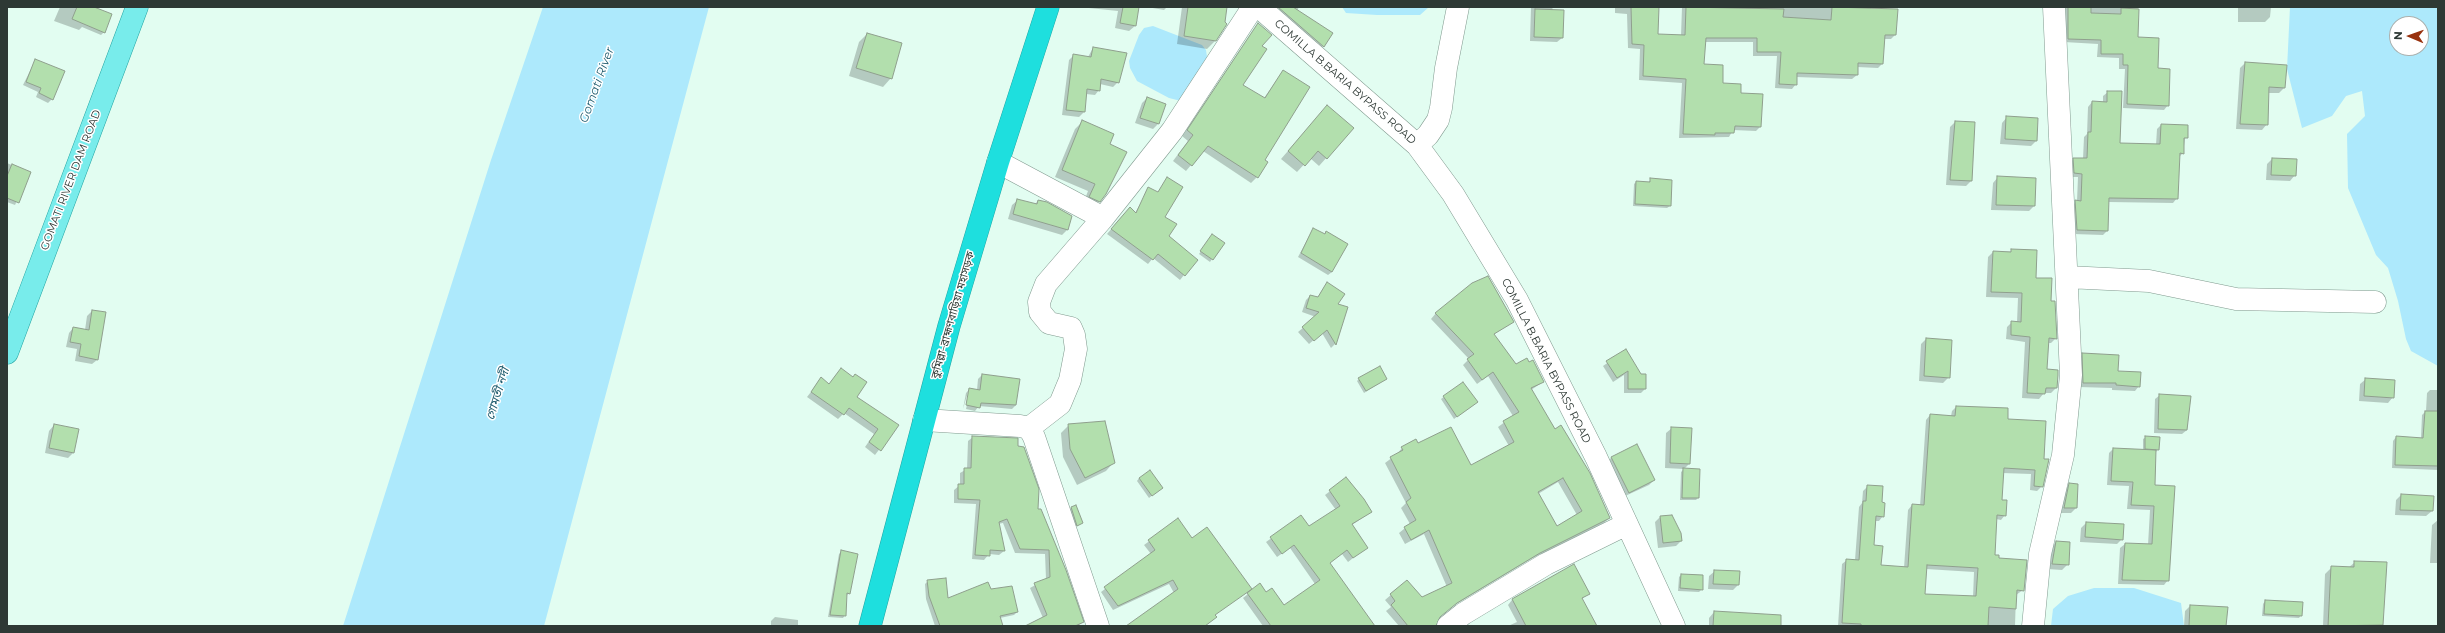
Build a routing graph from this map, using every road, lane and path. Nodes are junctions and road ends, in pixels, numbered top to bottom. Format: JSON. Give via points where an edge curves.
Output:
{"nodes":[{"id":1,"x":137,"y":7,"type":"edge"},
{"id":2,"x":1048,"y":7,"type":"edge"},
{"id":3,"x":1254,"y":7,"type":"edge"},
{"id":4,"x":1259,"y":7,"type":"edge"},
{"id":5,"x":1458,"y":7,"type":"edge"},
{"id":6,"x":2054,"y":7,"type":"edge"},
{"id":7,"x":1416,"y":145,"type":"junction"},
{"id":8,"x":998,"y":162,"type":"junction"},
{"id":9,"x":1103,"y":218,"type":"junction"},
{"id":10,"x":2067,"y":277,"type":"junction"},
{"id":11,"x":2375,"y":302,"type":"dead end"},
{"id":12,"x":7,"y":353,"type":"edge"},
{"id":13,"x":924,"y":420,"type":"junction"},
{"id":14,"x":1029,"y":428,"type":"junction"},
{"id":15,"x":1628,"y":524,"type":"junction"},
{"id":16,"x":870,"y":626,"type":"edge"},
{"id":17,"x":1098,"y":626,"type":"edge"},
{"id":18,"x":1448,"y":626,"type":"edge"},
{"id":19,"x":1674,"y":626,"type":"edge"},
{"id":20,"x":2033,"y":626,"type":"edge"}],
"edges":[{"from":1,"to":12,"type":"main road","name":"GOMATI RIVER DAM ROAD"},
{"from":2,"to":8,"type":"highway","name":"কুমিল্লা–ব্রাহ্মণবাড়িয়া মহাসড়ক"},
{"from":3,"to":9,"type":"street","via":[[1172,131]]},
{"from":4,"to":7,"type":"street","name":"COMILLA B.BARIA BYPASS ROAD"},
{"from":5,"to":7,"type":"street","via":[[1438,120],[1428,135]]},
{"from":6,"to":10,"type":"street"},
{"from":7,"to":15,"type":"street","name":"COMILLA B.BARIA BYPASS ROAD","via":[[1453,194],[1517,300]]},
{"from":8,"to":9,"type":"street"},
{"from":8,"to":13,"type":"highway","name":"কুমিল্লা–ব্রাহ্মণবাড়িয়া মহাসড়ক"},
{"from":9,"to":14,"type":"street","via":[[1046,284],[1039,302],[1040,312],[1049,323],[1071,328],[1076,350],[1070,380],[1060,404]]},
{"from":10,"to":11,"type":"street","via":[[2149,281],[2236,298]]},
{"from":10,"to":20,"type":"street","via":[[2071,376],[2063,455],[2040,554]]},
{"from":13,"to":14,"type":"street"},
{"from":13,"to":16,"type":"highway","name":"কুমিল্লা–ব্রাহ্মণবাড়িয়া মহাসড়ক"},
{"from":14,"to":17,"type":"street","via":[[1034,436]]},
{"from":15,"to":18,"type":"street","via":[[1546,564],[1463,614]]},
{"from":15,"to":19,"type":"street","name":"COMILLA B.BARIA BYPASS ROAD"}]}
